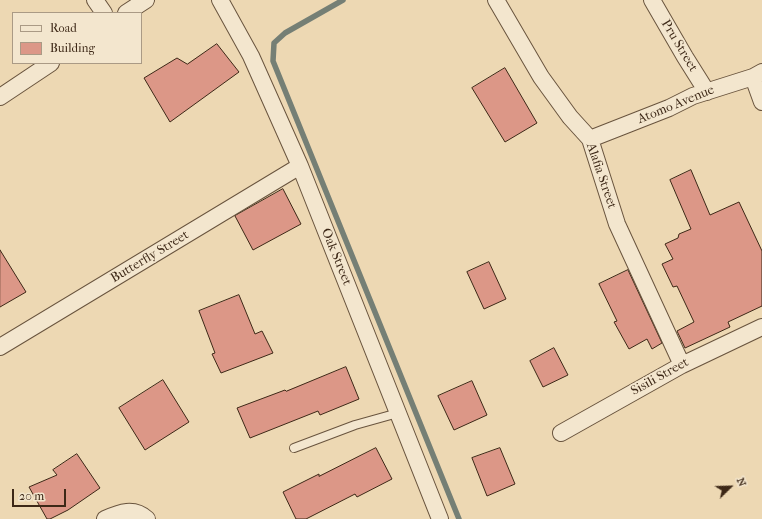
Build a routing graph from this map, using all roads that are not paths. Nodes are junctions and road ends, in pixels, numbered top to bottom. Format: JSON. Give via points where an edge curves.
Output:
{"nodes":[{"id":1,"x":95,"y":0,"type":"edge"},
{"id":2,"x":146,"y":0,"type":"edge"},
{"id":3,"x":220,"y":0,"type":"edge"},
{"id":4,"x":496,"y":0,"type":"edge"},
{"id":5,"x":652,"y":0,"type":"edge"},
{"id":6,"x":103,"y":12,"type":"edge"},
{"id":7,"x":128,"y":12,"type":"edge"},
{"id":8,"x":50,"y":64,"type":"edge"},
{"id":9,"x":757,"y":75,"type":"edge"},
{"id":10,"x":707,"y":92,"type":"junction"},
{"id":11,"x":0,"y":97,"type":"edge"},
{"id":12,"x":762,"y":102,"type":"edge"},
{"id":13,"x":590,"y":139,"type":"junction"},
{"id":14,"x":300,"y":166,"type":"junction"},
{"id":15,"x":762,"y":327,"type":"edge"},
{"id":16,"x":0,"y":348,"type":"edge"},
{"id":17,"x":682,"y":365,"type":"junction"},
{"id":18,"x":398,"y":413,"type":"junction"},
{"id":19,"x":561,"y":433,"type":"dead end"},
{"id":20,"x":294,"y":448,"type":"dead end"},
{"id":21,"x":105,"y":519,"type":"edge"},
{"id":22,"x":147,"y":519,"type":"edge"},
{"id":23,"x":440,"y":519,"type":"edge"}],
"edges":[{"from":1,"to":6,"type":"street"},
{"from":2,"to":7,"type":"street"},
{"from":3,"to":14,"type":"street","name":"Oak Street","via":[[251,56]]},
{"from":4,"to":13,"type":"street","name":"Alafia Street","via":[[541,78]]},
{"from":5,"to":10,"type":"street","name":"Pru Street"},
{"from":8,"to":11,"type":"street"},
{"from":9,"to":10,"type":"street","name":"Atomo Avenue"},
{"from":9,"to":12,"type":"street"},
{"from":10,"to":13,"type":"street","name":"Atomo Avenue"},
{"from":13,"to":17,"type":"street","name":"Alafia Street","via":[[617,224]]},
{"from":14,"to":16,"type":"street","name":"Butterfly Street"},
{"from":14,"to":18,"type":"street","name":"Oak Street"},
{"from":15,"to":17,"type":"street","name":"Sisili Street"},
{"from":17,"to":19,"type":"street","name":"Sisili Street"},
{"from":18,"to":20,"type":"lane","via":[[355,425]]},
{"from":18,"to":23,"type":"street","name":"Oak Street"},
{"from":21,"to":22,"type":"street","via":[[126,512],[135,512]]}]}
